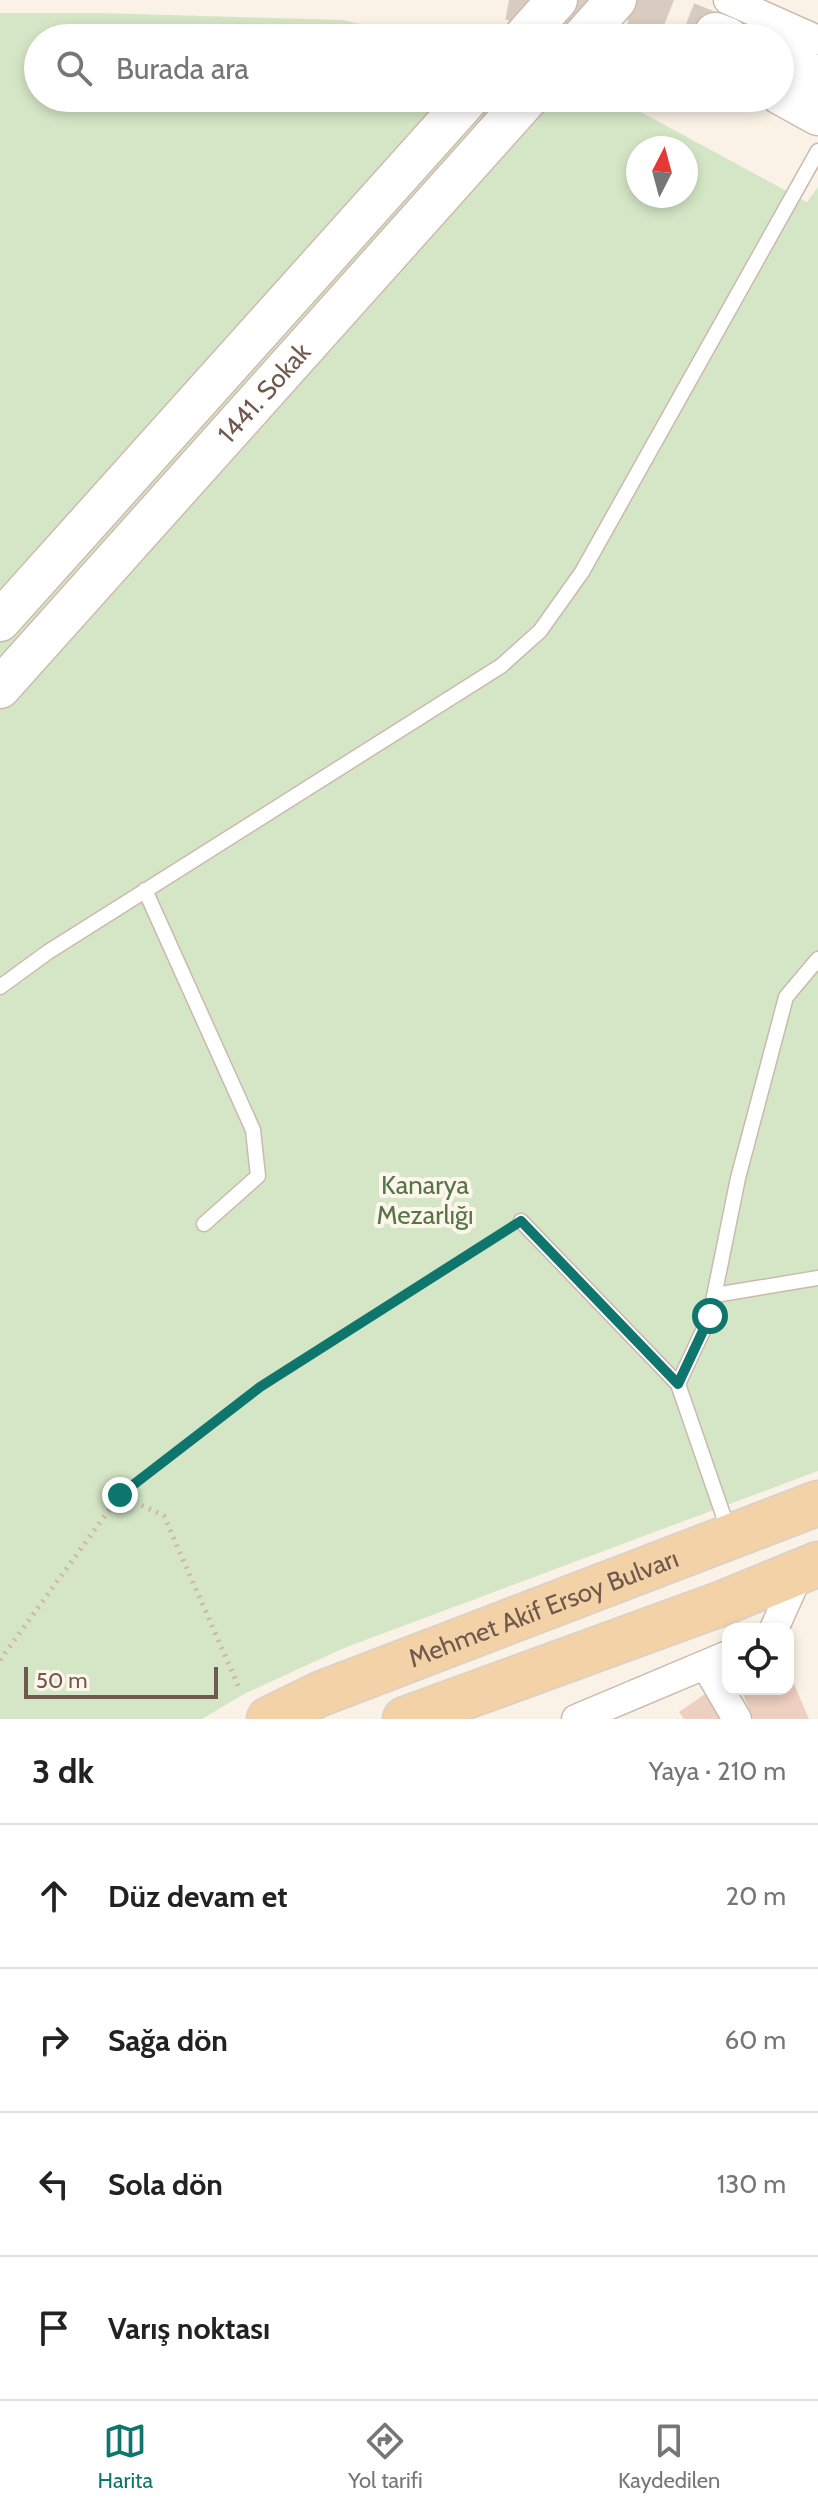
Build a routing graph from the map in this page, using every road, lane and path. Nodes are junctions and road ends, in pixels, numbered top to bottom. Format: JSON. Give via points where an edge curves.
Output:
{"nodes":[{"id":1,"x":557,"y":0,"type":"edge"},
{"id":2,"x":616,"y":0,"type":"edge"},
{"id":3,"x":536,"y":24,"type":"edge"},
{"id":4,"x":595,"y":24,"type":"edge"},
{"id":5,"x":794,"y":36,"type":"edge"},
{"id":6,"x":818,"y":40,"type":"edge"},
{"id":7,"x":794,"y":66,"type":"edge"},
{"id":8,"x":818,"y":77,"type":"edge"},
{"id":9,"x":794,"y":102,"type":"edge"},
{"id":10,"x":456,"y":112,"type":"edge"},
{"id":11,"x":515,"y":112,"type":"edge"},
{"id":12,"x":818,"y":115,"type":"edge"},
{"id":13,"x":818,"y":151,"type":"edge"},
{"id":14,"x":0,"y":621,"type":"edge"},
{"id":15,"x":0,"y":688,"type":"edge"},
{"id":16,"x":145,"y":890,"type":"junction"},
{"id":17,"x":818,"y":959,"type":"edge"},
{"id":18,"x":0,"y":987,"type":"edge"},
{"id":19,"x":521,"y":1221,"type":"joint"},
{"id":20,"x":204,"y":1224,"type":"dead end"},
{"id":21,"x":818,"y":1278,"type":"edge"},
{"id":22,"x":715,"y":1295,"type":"junction"},
{"id":23,"x":678,"y":1384,"type":"junction"},
{"id":24,"x":120,"y":1495,"type":"junction"},
{"id":25,"x":818,"y":1503,"type":"edge"},
{"id":26,"x":731,"y":1536,"type":"junction"},
{"id":27,"x":809,"y":1567,"type":"edge"},
{"id":28,"x":777,"y":1623,"type":"edge"},
{"id":29,"x":0,"y":1660,"type":"edge"},
{"id":30,"x":717,"y":1661,"type":"edge"},
{"id":31,"x":255,"y":1705,"type":"edge"},
{"id":32,"x":405,"y":1719,"type":"edge"},
{"id":33,"x":576,"y":1719,"type":"edge"},
{"id":34,"x":737,"y":1719,"type":"edge"}],
"edges":[{"from":1,"to":3,"type":"street"},
{"from":2,"to":4,"type":"street"},
{"from":5,"to":6,"type":"street"},
{"from":7,"to":8,"type":"street"},
{"from":9,"to":12,"type":"street"},
{"from":10,"to":14,"type":"street","name":"1441. Sokak"},
{"from":11,"to":15,"type":"street","name":"1441. Sokak"},
{"from":13,"to":16,"type":"lane","via":[[582,572],[540,631],[501,666]]},
{"from":16,"to":18,"type":"lane"},
{"from":16,"to":20,"type":"lane","via":[[253,1130],[258,1176]]},
{"from":17,"to":22,"type":"lane","via":[[786,997],[738,1178]]},
{"from":19,"to":23,"type":"lane"},
{"from":19,"to":24,"type":"path","via":[[260,1387]]},
{"from":21,"to":22,"type":"lane"},
{"from":22,"to":23,"type":"lane"},
{"from":23,"to":26,"type":"lane"},
{"from":24,"to":29,"type":"path"},
{"from":24,"to":31,"type":"path","via":[[164,1516]]},
{"from":25,"to":26,"type":"main road","name":"Mehmet Akif Ersoy Bulvarı"},
{"from":26,"to":31,"type":"main road","name":"Mehmet Akif Ersoy Bulvarı","via":[[320,1694]]},
{"from":27,"to":28,"type":"street"},
{"from":27,"to":32,"type":"main road"},
{"from":30,"to":33,"type":"street"},
{"from":30,"to":34,"type":"street"}]}
